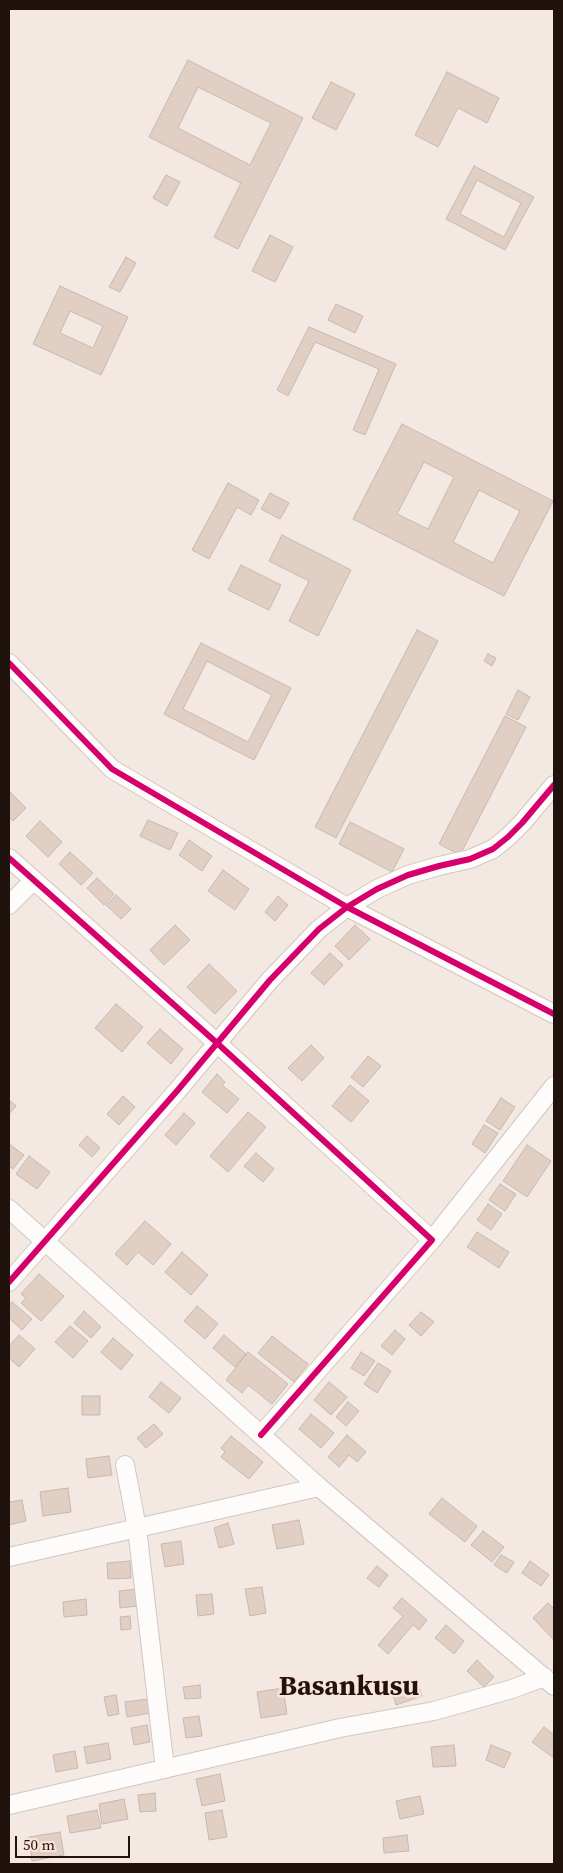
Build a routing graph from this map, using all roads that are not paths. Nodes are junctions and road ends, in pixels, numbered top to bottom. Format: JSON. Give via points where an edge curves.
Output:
{"nodes":[{"id":1,"x":9,"y":663,"type":"edge"},
{"id":2,"x":554,"y":785,"type":"edge"},
{"id":3,"x":9,"y":858,"type":"edge"},
{"id":4,"x":34,"y":880,"type":"junction"},
{"id":5,"x":9,"y":905,"type":"edge"},
{"id":6,"x":347,"y":907,"type":"junction"},
{"id":7,"x":554,"y":1014,"type":"edge"},
{"id":8,"x":217,"y":1043,"type":"junction"},
{"id":9,"x":554,"y":1086,"type":"edge"},
{"id":10,"x":9,"y":1208,"type":"edge"},
{"id":11,"x":44,"y":1240,"type":"junction"},
{"id":12,"x":432,"y":1240,"type":"junction"},
{"id":13,"x":9,"y":1282,"type":"edge"},
{"id":14,"x":261,"y":1434,"type":"junction"},
{"id":15,"x":125,"y":1465,"type":"dead end"},
{"id":16,"x":319,"y":1487,"type":"junction"},
{"id":17,"x":138,"y":1528,"type":"junction"},
{"id":18,"x":9,"y":1557,"type":"edge"},
{"id":19,"x":549,"y":1681,"type":"edge"},
{"id":20,"x":165,"y":1769,"type":"junction"},
{"id":21,"x":9,"y":1805,"type":"edge"}],
"edges":[{"from":1,"to":6,"type":"street","via":[[112,769]]},
{"from":2,"to":6,"type":"street","via":[[522,823],[493,848],[470,860],[408,875]]},
{"from":3,"to":4,"type":"street"},
{"from":4,"to":5,"type":"street"},
{"from":4,"to":8,"type":"street"},
{"from":6,"to":7,"type":"street"},
{"from":6,"to":8,"type":"street","via":[[319,929],[270,980]]},
{"from":8,"to":11,"type":"street"},
{"from":8,"to":12,"type":"street"},
{"from":9,"to":12,"type":"street"},
{"from":10,"to":11,"type":"street"},
{"from":11,"to":13,"type":"street"},
{"from":11,"to":14,"type":"street"},
{"from":12,"to":14,"type":"street"},
{"from":14,"to":16,"type":"street"},
{"from":15,"to":17,"type":"street"},
{"from":16,"to":17,"type":"street"},
{"from":16,"to":19,"type":"street"},
{"from":17,"to":18,"type":"street"},
{"from":17,"to":20,"type":"street"},
{"from":19,"to":20,"type":"street","via":[[434,1711],[340,1728]]},
{"from":20,"to":21,"type":"street"}]}
